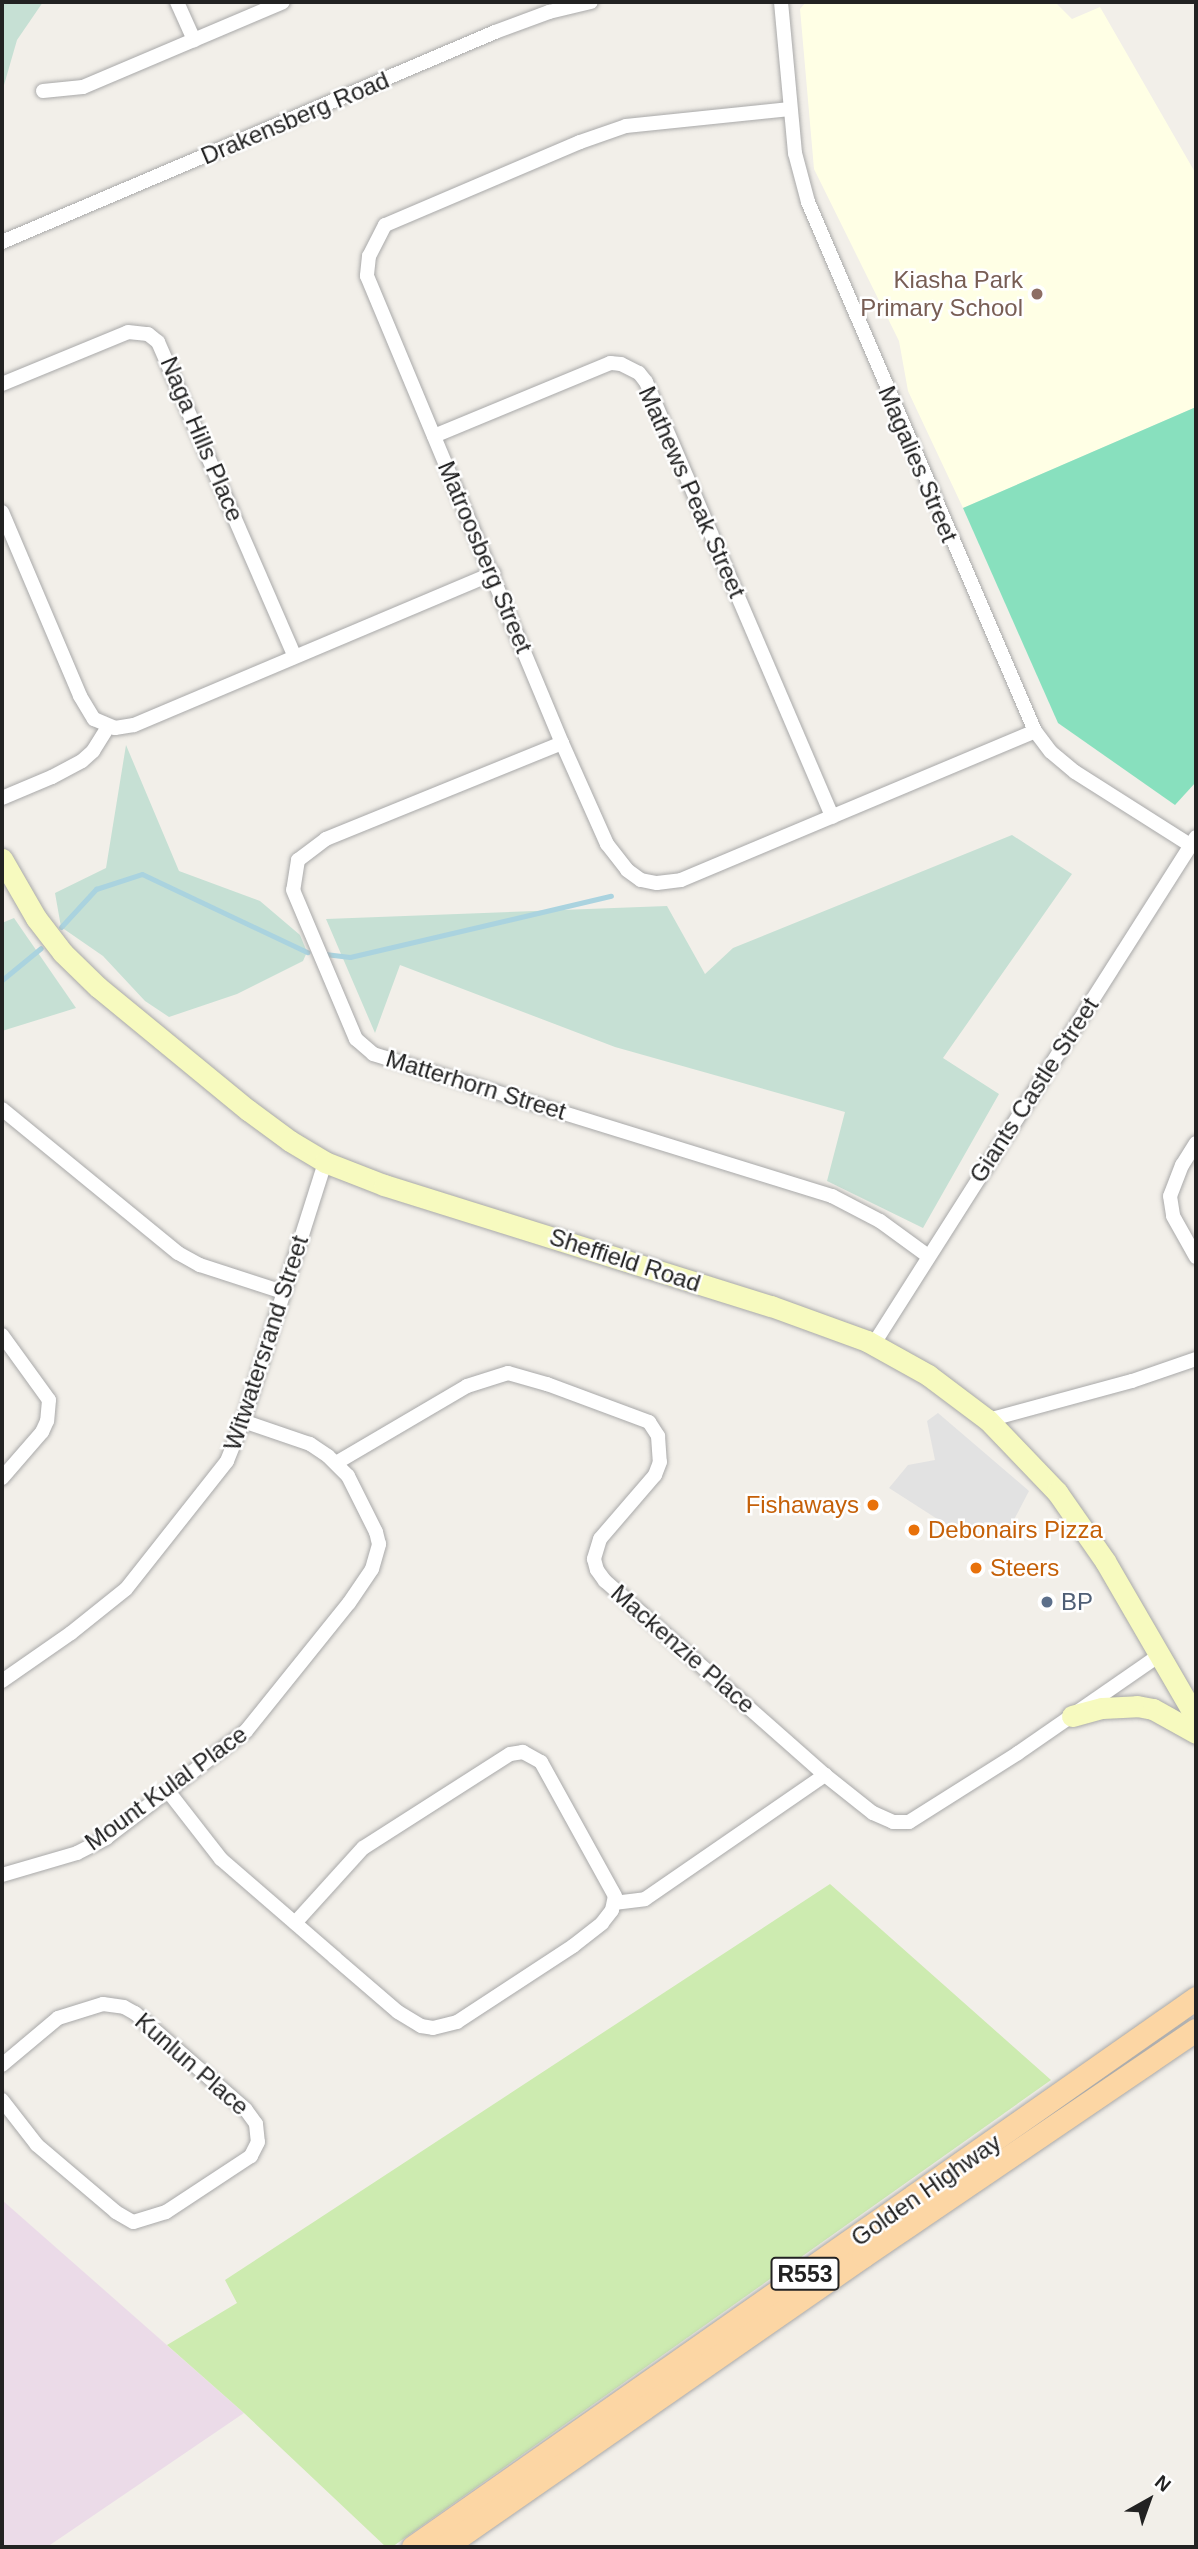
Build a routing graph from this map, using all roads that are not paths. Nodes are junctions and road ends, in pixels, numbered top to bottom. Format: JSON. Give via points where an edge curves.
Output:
{"nodes":[{"id":1,"x":177,"y":2,"type":"edge"},
{"id":2,"x":283,"y":2,"type":"edge"},
{"id":3,"x":591,"y":2,"type":"edge"},
{"id":4,"x":780,"y":2,"type":"edge"},
{"id":5,"x":194,"y":40,"type":"junction"},
{"id":6,"x":43,"y":90,"type":"dead end"},
{"id":7,"x":790,"y":109,"type":"junction"},
{"id":8,"x":2,"y":242,"type":"edge"},
{"id":9,"x":2,"y":384,"type":"edge"},
{"id":10,"x":434,"y":436,"type":"junction"},
{"id":11,"x":2,"y":512,"type":"edge"},
{"id":12,"x":493,"y":573,"type":"junction"},
{"id":13,"x":294,"y":655,"type":"junction"},
{"id":14,"x":108,"y":727,"type":"junction"},
{"id":15,"x":1035,"y":731,"type":"junction"},
{"id":16,"x":562,"y":743,"type":"junction"},
{"id":17,"x":2,"y":798,"type":"edge"},
{"id":18,"x":832,"y":817,"type":"junction"},
{"id":19,"x":1193,"y":841,"type":"edge"},
{"id":20,"x":2,"y":859,"type":"edge"},
{"id":21,"x":2,"y":1109,"type":"edge"},
{"id":22,"x":1196,"y":1143,"type":"edge"},
{"id":23,"x":325,"y":1162,"type":"junction"},
{"id":24,"x":928,"y":1256,"type":"junction"},
{"id":25,"x":1196,"y":1257,"type":"edge"},
{"id":26,"x":283,"y":1292,"type":"junction"},
{"id":27,"x":2,"y":1335,"type":"edge"},
{"id":28,"x":873,"y":1345,"type":"junction"},
{"id":29,"x":1196,"y":1359,"type":"edge"},
{"id":30,"x":988,"y":1420,"type":"junction"},
{"id":31,"x":243,"y":1421,"type":"junction"},
{"id":32,"x":336,"y":1463,"type":"junction"},
{"id":33,"x":2,"y":1478,"type":"edge"},
{"id":34,"x":1161,"y":1654,"type":"junction"},
{"id":35,"x":2,"y":1681,"type":"edge"},
{"id":36,"x":1072,"y":1716,"type":"junction"},
{"id":37,"x":1196,"y":1718,"type":"edge"},
{"id":38,"x":1196,"y":1733,"type":"edge"},
{"id":39,"x":825,"y":1775,"type":"junction"},
{"id":40,"x":168,"y":1791,"type":"junction"},
{"id":41,"x":2,"y":1875,"type":"edge"},
{"id":42,"x":614,"y":1903,"type":"junction"},
{"id":43,"x":295,"y":1923,"type":"junction"},
{"id":44,"x":1196,"y":1998,"type":"edge"},
{"id":45,"x":1196,"y":2030,"type":"edge"},
{"id":46,"x":2,"y":2065,"type":"edge"},
{"id":47,"x":2,"y":2100,"type":"edge"},
{"id":48,"x":412,"y":2547,"type":"edge"},
{"id":49,"x":444,"y":2547,"type":"edge"}],
"edges":[{"from":1,"to":5,"type":"street"},
{"from":2,"to":5,"type":"street"},
{"from":3,"to":8,"type":"street","name":"Drakensberg Road","via":[[495,32]]},
{"from":4,"to":7,"type":"street","name":"Magalies Street"},
{"from":5,"to":6,"type":"street","via":[[83,88]]},
{"from":7,"to":10,"type":"street","name":"Matroosberg Street","via":[[626,125],[386,225],[369,256],[368,276]]},
{"from":7,"to":15,"type":"street","name":"Magalies Street","via":[[807,202]]},
{"from":9,"to":13,"type":"street","name":"Naga Hills Place","via":[[128,332],[148,334],[158,342]]},
{"from":10,"to":12,"type":"street","name":"Matroosberg Street"},
{"from":10,"to":18,"type":"street","name":"Mathews Peak Street","via":[[610,363],[639,373]]},
{"from":11,"to":14,"type":"street","via":[[80,695],[93,719]]},
{"from":12,"to":13,"type":"street"},
{"from":12,"to":16,"type":"street","name":"Matroosberg Street"},
{"from":13,"to":14,"type":"street","via":[[134,725]]},
{"from":14,"to":17,"type":"street","via":[[82,761]]},
{"from":15,"to":18,"type":"street","name":"Matroosberg Street"},
{"from":15,"to":19,"type":"street","name":"Magalies Street","via":[[1075,772]]},
{"from":16,"to":18,"type":"street","name":"Matroosberg Street","via":[[607,844],[641,880],[681,880]]},
{"from":16,"to":24,"type":"street","name":"Matterhorn Street","via":[[327,839],[298,860],[293,890],[356,1039],[373,1054],[832,1196]]},
{"from":19,"to":24,"type":"street","name":"Giants Castle Street"},
{"from":20,"to":23,"type":"street","name":"Sheffield Road","via":[[36,918],[98,987],[248,1110]]},
{"from":21,"to":26,"type":"street","via":[[178,1254]]},
{"from":22,"to":25,"type":"street","via":[[1170,1196],[1173,1216]]},
{"from":23,"to":26,"type":"street","name":"Witwatersrand Street"},
{"from":23,"to":28,"type":"street","name":"Sheffield Road","via":[[384,1185],[771,1306]]},
{"from":24,"to":28,"type":"street","name":"Giants Castle Street"},
{"from":26,"to":31,"type":"street","name":"Witwatersrand Street"},
{"from":27,"to":33,"type":"street","via":[[45,1392],[49,1410],[42,1432]]},
{"from":28,"to":30,"type":"street","name":"Sheffield Road","via":[[928,1376]]},
{"from":29,"to":30,"type":"street"},
{"from":30,"to":34,"type":"street","name":"Sheffield Road","via":[[1057,1492]]},
{"from":31,"to":32,"type":"street","name":"Mount Kulal Place","via":[[310,1444]]},
{"from":31,"to":35,"type":"street","name":"Witwatersrand Street","via":[[227,1461],[126,1589]]},
{"from":32,"to":39,"type":"street","name":"Mackenzie Place","via":[[467,1386],[508,1373],[649,1422],[658,1436],[660,1462],[600,1539],[594,1559],[597,1570]]},
{"from":32,"to":40,"type":"street","name":"Mount Kulal Place","via":[[361,1496],[376,1532],[379,1544],[372,1569],[254,1723]]},
{"from":34,"to":36,"type":"street","name":"Mackenzie Place"},
{"from":34,"to":37,"type":"street","name":"Sheffield Road"},
{"from":36,"to":38,"type":"street","via":[[1137,1706],[1161,1713]]},
{"from":36,"to":39,"type":"street","name":"Mackenzie Place","via":[[909,1822],[882,1818]]},
{"from":39,"to":42,"type":"street","via":[[645,1899]]},
{"from":40,"to":41,"type":"street","name":"Mount Kulal Place","via":[[94,1844]]},
{"from":40,"to":43,"type":"street","via":[[221,1859]]},
{"from":42,"to":43,"type":"street","via":[[602,1923],[573,1946],[457,2022],[433,2028],[411,2022]]},
{"from":42,"to":43,"type":"street","via":[[615,1896],[560,1791],[541,1762],[523,1752],[510,1754],[363,1848]]},
{"from":44,"to":48,"type":"main road","name":"Golden Highway","number":"R553"},
{"from":45,"to":49,"type":"main road","name":"Golden Highway","number":"R553"},
{"from":46,"to":47,"type":"street","name":"Kunlun Place","via":[[58,2018],[103,2004],[124,2007],[246,2110],[256,2124],[258,2142],[251,2156],[166,2213],[133,2222],[37,2145]]}]}
